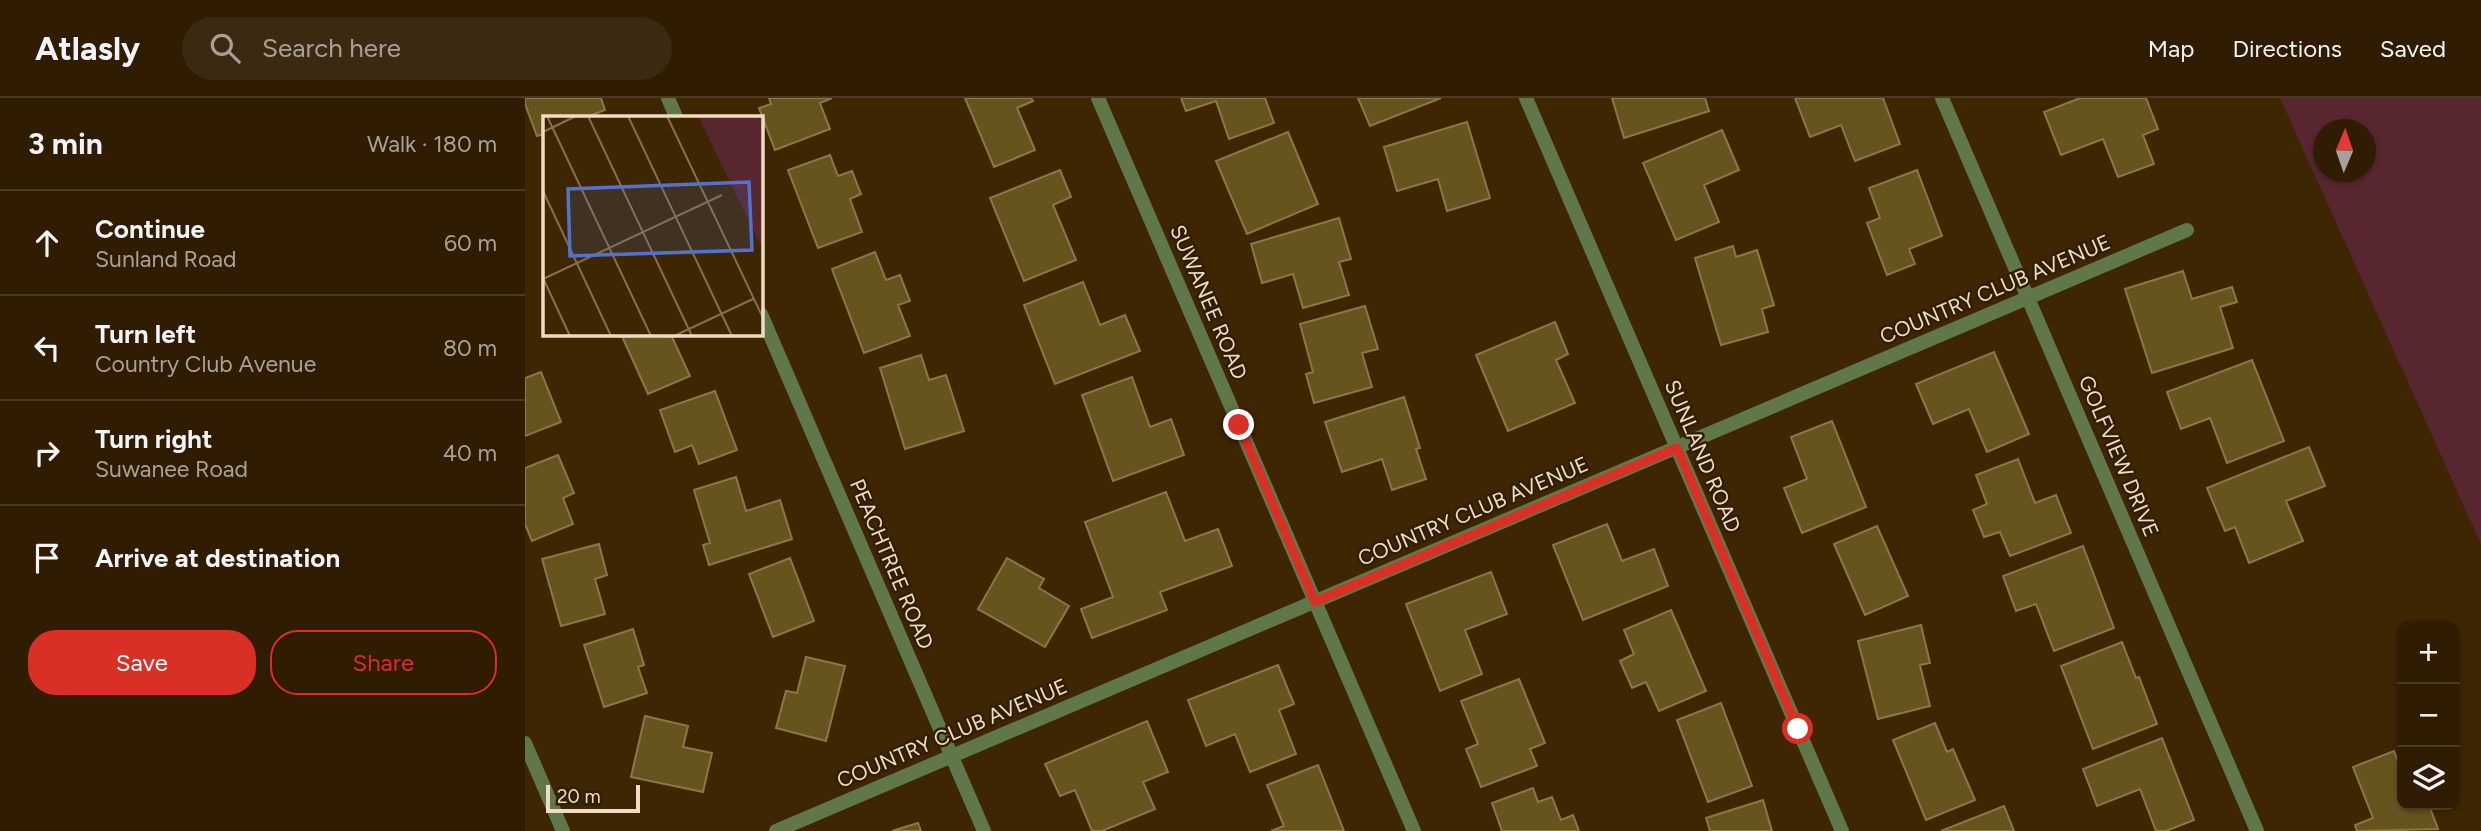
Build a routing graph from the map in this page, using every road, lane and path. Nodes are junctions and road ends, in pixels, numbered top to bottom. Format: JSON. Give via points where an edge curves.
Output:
{"nodes":[{"id":1,"x":668,"y":98,"type":"edge"},
{"id":2,"x":1098,"y":98,"type":"edge"},
{"id":3,"x":1526,"y":98,"type":"edge"},
{"id":4,"x":1942,"y":98,"type":"edge"},
{"id":5,"x":676,"y":116,"type":"edge"},
{"id":6,"x":2187,"y":230,"type":"dead end"},
{"id":7,"x":2028,"y":298,"type":"junction"},
{"id":8,"x":763,"y":319,"type":"edge"},
{"id":9,"x":1677,"y":448,"type":"junction"},
{"id":10,"x":1315,"y":602,"type":"junction"},
{"id":11,"x":525,"y":743,"type":"edge"},
{"id":12,"x":952,"y":756,"type":"junction"},
{"id":13,"x":563,"y":831,"type":"edge"},
{"id":14,"x":776,"y":831,"type":"edge"},
{"id":15,"x":984,"y":831,"type":"edge"},
{"id":16,"x":1414,"y":831,"type":"edge"},
{"id":17,"x":1842,"y":831,"type":"edge"},
{"id":18,"x":2257,"y":831,"type":"edge"}],
"edges":[{"from":1,"to":5,"type":"street"},
{"from":2,"to":10,"type":"street","name":"SUWANEE ROAD"},
{"from":3,"to":9,"type":"street","name":"SUNLAND ROAD"},
{"from":4,"to":7,"type":"street","name":"GOLFVIEW DRIVE"},
{"from":6,"to":7,"type":"street","name":"COUNTRY CLUB AVENUE"},
{"from":7,"to":9,"type":"street","name":"COUNTRY CLUB AVENUE"},
{"from":7,"to":18,"type":"street","name":"GOLFVIEW DRIVE"},
{"from":8,"to":12,"type":"street","name":"PEACHTREE ROAD"},
{"from":9,"to":10,"type":"street","name":"COUNTRY CLUB AVENUE"},
{"from":9,"to":17,"type":"street","name":"SUNLAND ROAD"},
{"from":10,"to":12,"type":"street","name":"COUNTRY CLUB AVENUE"},
{"from":10,"to":16,"type":"street","name":"SUWANEE ROAD"},
{"from":11,"to":13,"type":"street"},
{"from":12,"to":14,"type":"street","name":"COUNTRY CLUB AVENUE"},
{"from":12,"to":15,"type":"street","name":"PEACHTREE ROAD"}]}
